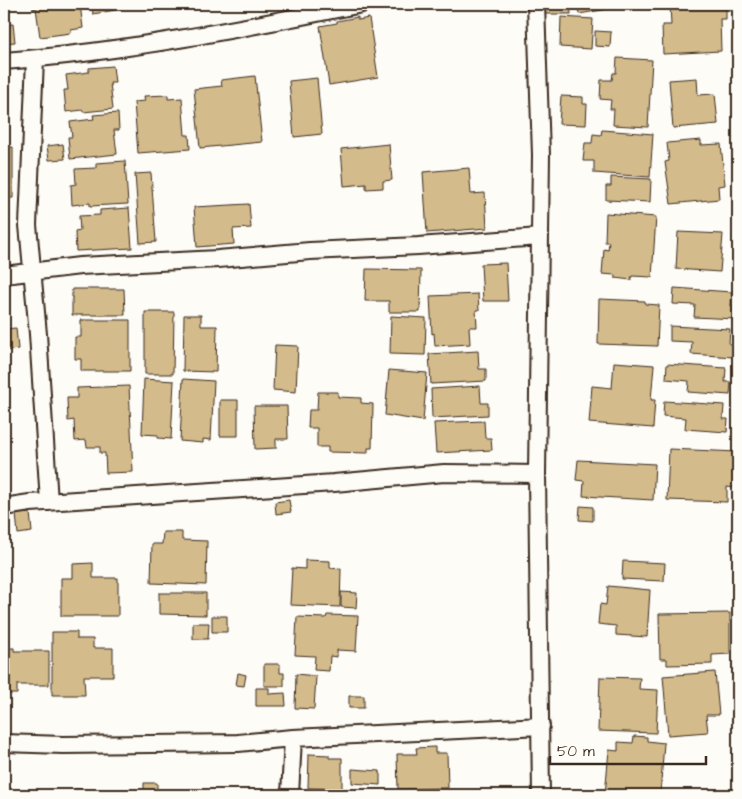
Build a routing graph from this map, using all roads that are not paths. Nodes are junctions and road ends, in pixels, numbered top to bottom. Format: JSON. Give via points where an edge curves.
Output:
{"nodes":[{"id":1,"x":362,"y":4,"type":"edge"},
{"id":2,"x":536,"y":4,"type":"edge"},
{"id":3,"x":36,"y":58,"type":"junction"},
{"id":4,"x":4,"y":61,"type":"edge"},
{"id":5,"x":540,"y":237,"type":"junction"},
{"id":6,"x":32,"y":271,"type":"junction"},
{"id":7,"x":4,"y":275,"type":"edge"},
{"id":8,"x":537,"y":474,"type":"junction"},
{"id":9,"x":49,"y":502,"type":"junction"},
{"id":10,"x":4,"y":507,"type":"edge"},
{"id":11,"x":541,"y":726,"type":"junction"},
{"id":12,"x":293,"y":738,"type":"junction"},
{"id":13,"x":4,"y":744,"type":"edge"},
{"id":14,"x":290,"y":795,"type":"edge"},
{"id":15,"x":542,"y":795,"type":"edge"}],
"edges":[{"from":1,"to":3,"type":"street","via":[[222,33]]},
{"from":2,"to":5,"type":"street"},
{"from":3,"to":4,"type":"street"},
{"from":3,"to":6,"type":"street","via":[[28,225]]},
{"from":5,"to":6,"type":"street"},
{"from":5,"to":8,"type":"street"},
{"from":6,"to":7,"type":"street"},
{"from":6,"to":9,"type":"street"},
{"from":8,"to":9,"type":"street","via":[[444,472],[334,483]]},
{"from":8,"to":11,"type":"street"},
{"from":9,"to":10,"type":"street"},
{"from":11,"to":12,"type":"street"},
{"from":11,"to":15,"type":"street"},
{"from":12,"to":13,"type":"street","via":[[238,743]]},
{"from":12,"to":14,"type":"street"}]}
